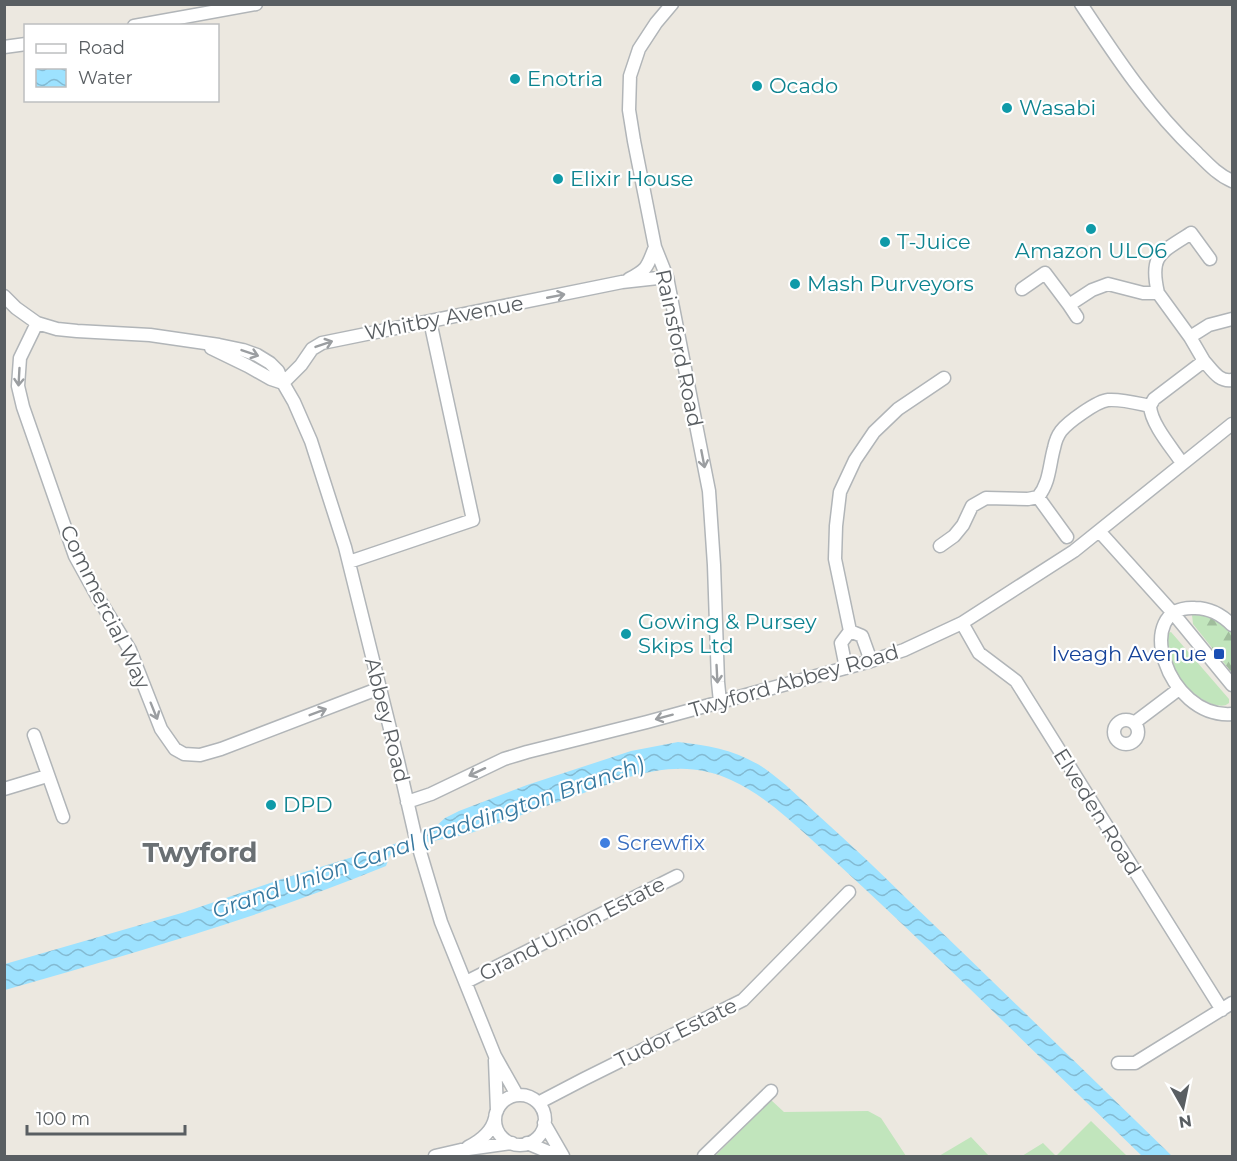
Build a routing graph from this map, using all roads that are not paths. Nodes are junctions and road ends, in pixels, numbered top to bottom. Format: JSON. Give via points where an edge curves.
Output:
{"nodes":[{"id":1,"x":256,"y":4,"type":"edge"},
{"id":2,"x":1082,"y":4,"type":"edge"},
{"id":3,"x":670,"y":5,"type":"edge"},
{"id":4,"x":145,"y":24,"type":"edge"},
{"id":5,"x":24,"y":44,"type":"edge"},
{"id":6,"x":4,"y":48,"type":"edge"},
{"id":7,"x":1233,"y":181,"type":"edge"},
{"id":8,"x":655,"y":247,"type":"junction"},
{"id":9,"x":1210,"y":259,"type":"dead end"},
{"id":10,"x":667,"y":278,"type":"junction"},
{"id":11,"x":622,"y":282,"type":"junction"},
{"id":12,"x":1022,"y":289,"type":"dead end"},
{"id":13,"x":1158,"y":292,"type":"junction"},
{"id":14,"x":4,"y":296,"type":"edge"},
{"id":15,"x":1069,"y":304,"type":"junction"},
{"id":16,"x":1077,"y":317,"type":"dead end"},
{"id":17,"x":1233,"y":319,"type":"edge"},
{"id":18,"x":430,"y":321,"type":"junction"},
{"id":19,"x":37,"y":323,"type":"junction"},
{"id":20,"x":1190,"y":337,"type":"junction"},
{"id":21,"x":1204,"y":361,"type":"junction"},
{"id":22,"x":944,"y":378,"type":"dead end"},
{"id":23,"x":1233,"y":380,"type":"edge"},
{"id":24,"x":283,"y":383,"type":"junction"},
{"id":25,"x":1150,"y":406,"type":"junction"},
{"id":26,"x":1233,"y":424,"type":"edge"},
{"id":27,"x":1182,"y":463,"type":"junction"},
{"id":28,"x":1038,"y":496,"type":"junction"},
{"id":29,"x":1099,"y":531,"type":"junction"},
{"id":30,"x":1067,"y":537,"type":"dead end"},
{"id":31,"x":940,"y":546,"type":"dead end"},
{"id":32,"x":349,"y":562,"type":"junction"},
{"id":33,"x":1173,"y":613,"type":"junction"},
{"id":34,"x":962,"y":623,"type":"junction"},
{"id":35,"x":1233,"y":625,"type":"edge"},
{"id":36,"x":850,"y":631,"type":"junction"},
{"id":37,"x":871,"y":661,"type":"junction"},
{"id":38,"x":846,"y":668,"type":"junction"},
{"id":39,"x":1233,"y":685,"type":"edge"},
{"id":40,"x":380,"y":688,"type":"junction"},
{"id":41,"x":1179,"y":689,"type":"junction"},
{"id":42,"x":720,"y":702,"type":"junction"},
{"id":43,"x":1233,"y":714,"type":"edge"},
{"id":44,"x":1134,"y":723,"type":"dead end"},
{"id":45,"x":34,"y":735,"type":"dead end"},
{"id":46,"x":47,"y":776,"type":"junction"},
{"id":47,"x":4,"y":789,"type":"edge"},
{"id":48,"x":407,"y":802,"type":"junction"},
{"id":49,"x":63,"y":817,"type":"dead end"},
{"id":50,"x":677,"y":876,"type":"dead end"},
{"id":51,"x":849,"y":892,"type":"dead end"},
{"id":52,"x":466,"y":982,"type":"junction"},
{"id":53,"x":1227,"y":1006,"type":"edge"},
{"id":54,"x":495,"y":1056,"type":"junction"},
{"id":55,"x":1118,"y":1063,"type":"dead end"},
{"id":56,"x":771,"y":1091,"type":"dead end"},
{"id":57,"x":517,"y":1095,"type":"junction"},
{"id":58,"x":538,"y":1103,"type":"junction"},
{"id":59,"x":496,"y":1114,"type":"junction"},
{"id":60,"x":544,"y":1123,"type":"junction"},
{"id":61,"x":512,"y":1143,"type":"junction"},
{"id":62,"x":527,"y":1143,"type":"junction"},
{"id":63,"x":461,"y":1150,"type":"junction"},
{"id":64,"x":435,"y":1156,"type":"edge"},
{"id":65,"x":558,"y":1156,"type":"edge"},
{"id":66,"x":562,"y":1156,"type":"edge"},
{"id":67,"x":704,"y":1156,"type":"edge"}],
"edges":[{"from":1,"to":4,"type":"street"},
{"from":2,"to":7,"type":"street","via":[[1133,81],[1174,130],[1214,170]]},
{"from":3,"to":8,"type":"street","name":"Rainsford Road","via":[[639,49],[630,76],[629,110]]},
{"from":5,"to":6,"type":"street"},
{"from":8,"to":10,"type":"street","name":"Rainsford Road"},
{"from":8,"to":11,"type":"street","name":"Whitby Avenue","via":[[643,271]]},
{"from":9,"to":13,"type":"street","via":[[1188,229],[1155,262]]},
{"from":10,"to":11,"type":"street","name":"Whitby Avenue"},
{"from":10,"to":42,"type":"street","name":"Rainsford Road","one_way":true,"via":[[709,491]]},
{"from":18,"to":11,"type":"street","name":"Whitby Avenue","one_way":true},
{"from":12,"to":15,"type":"street","via":[[1045,273]]},
{"from":13,"to":15,"type":"street","via":[[1143,293],[1108,284]]},
{"from":13,"to":20,"type":"street"},
{"from":14,"to":19,"type":"street","name":"Abbey Road"},
{"from":15,"to":16,"type":"street"},
{"from":17,"to":20,"type":"street","via":[[1209,325]]},
{"from":24,"to":18,"type":"street","name":"Whitby Avenue","one_way":true,"via":[[322,343]]},
{"from":18,"to":32,"type":"street","via":[[473,520]]},
{"from":19,"to":24,"type":"street","name":"Abbey Road","via":[[77,331],[178,338],[243,350],[270,363]]},
{"from":19,"to":40,"type":"street","name":"Commercial Way","one_way":true,"via":[[20,358],[18,386],[22,407],[75,556],[130,650],[161,729],[175,749],[200,755]]},
{"from":20,"to":21,"type":"street"},
{"from":21,"to":23,"type":"street","via":[[1224,381]]},
{"from":21,"to":25,"type":"street"},
{"from":22,"to":36,"type":"street","via":[[898,409],[874,432],[840,492],[835,559]]},
{"from":24,"to":32,"type":"street","name":"Abbey Road","via":[[311,441]]},
{"from":25,"to":27,"type":"street","via":[[1154,420]]},
{"from":25,"to":28,"type":"street","via":[[1105,400],[1061,430],[1048,479]]},
{"from":26,"to":27,"type":"street","name":"Twyford Abbey Road"},
{"from":27,"to":29,"type":"street","name":"Twyford Abbey Road"},
{"from":28,"to":30,"type":"street"},
{"from":28,"to":31,"type":"street","via":[[986,498],[972,506],[963,525]]},
{"from":29,"to":33,"type":"street"},
{"from":29,"to":34,"type":"street","name":"Twyford Abbey Road"},
{"from":32,"to":40,"type":"street","name":"Abbey Road"},
{"from":33,"to":35,"type":"street","via":[[1182,608],[1204,608]]},
{"from":33,"to":39,"type":"street"},
{"from":33,"to":41,"type":"street","via":[[1160,636],[1164,661]]},
{"from":34,"to":37,"type":"street","name":"Twyford Abbey Road"},
{"from":34,"to":53,"type":"street","name":"Elveden Road","via":[[979,653],[1016,681]]},
{"from":36,"to":37,"type":"street","via":[[862,636]]},
{"from":36,"to":38,"type":"street","via":[[841,643]]},
{"from":37,"to":38,"type":"street","name":"Twyford Abbey Road"},
{"from":38,"to":42,"type":"street","name":"Twyford Abbey Road"},
{"from":40,"to":48,"type":"street","name":"Abbey Road"},
{"from":41,"to":43,"type":"street","via":[[1203,708]]},
{"from":41,"to":44,"type":"street"},
{"from":42,"to":48,"type":"street","name":"Twyford Abbey Road","one_way":true,"via":[[504,759]]},
{"from":45,"to":46,"type":"street"},
{"from":46,"to":47,"type":"street"},
{"from":46,"to":49,"type":"street"},
{"from":48,"to":52,"type":"street","name":"Abbey Road","via":[[441,922]]},
{"from":50,"to":52,"type":"street","name":"Grand Union Estate"},
{"from":51,"to":58,"type":"street","name":"Tudor Estate","via":[[743,1000]]},
{"from":52,"to":54,"type":"street","name":"Abbey Road"},
{"from":53,"to":55,"type":"street","via":[[1135,1063]]},
{"from":54,"to":57,"type":"street","name":"Abbey Road"},
{"from":54,"to":59,"type":"street","name":"Abbey Road"},
{"from":56,"to":67,"type":"street"},
{"from":57,"to":58,"type":"street"},
{"from":57,"to":59,"type":"street","via":[[501,1104]]},
{"from":58,"to":60,"type":"street"},
{"from":59,"to":61,"type":"street","via":[[499,1133]]},
{"from":59,"to":63,"type":"street","via":[[491,1130]]},
{"from":60,"to":62,"type":"street","via":[[540,1134]]},
{"from":60,"to":66,"type":"street"},
{"from":61,"to":62,"type":"street"},
{"from":61,"to":63,"type":"street"},
{"from":62,"to":65,"type":"street"},
{"from":63,"to":64,"type":"street"}]}
